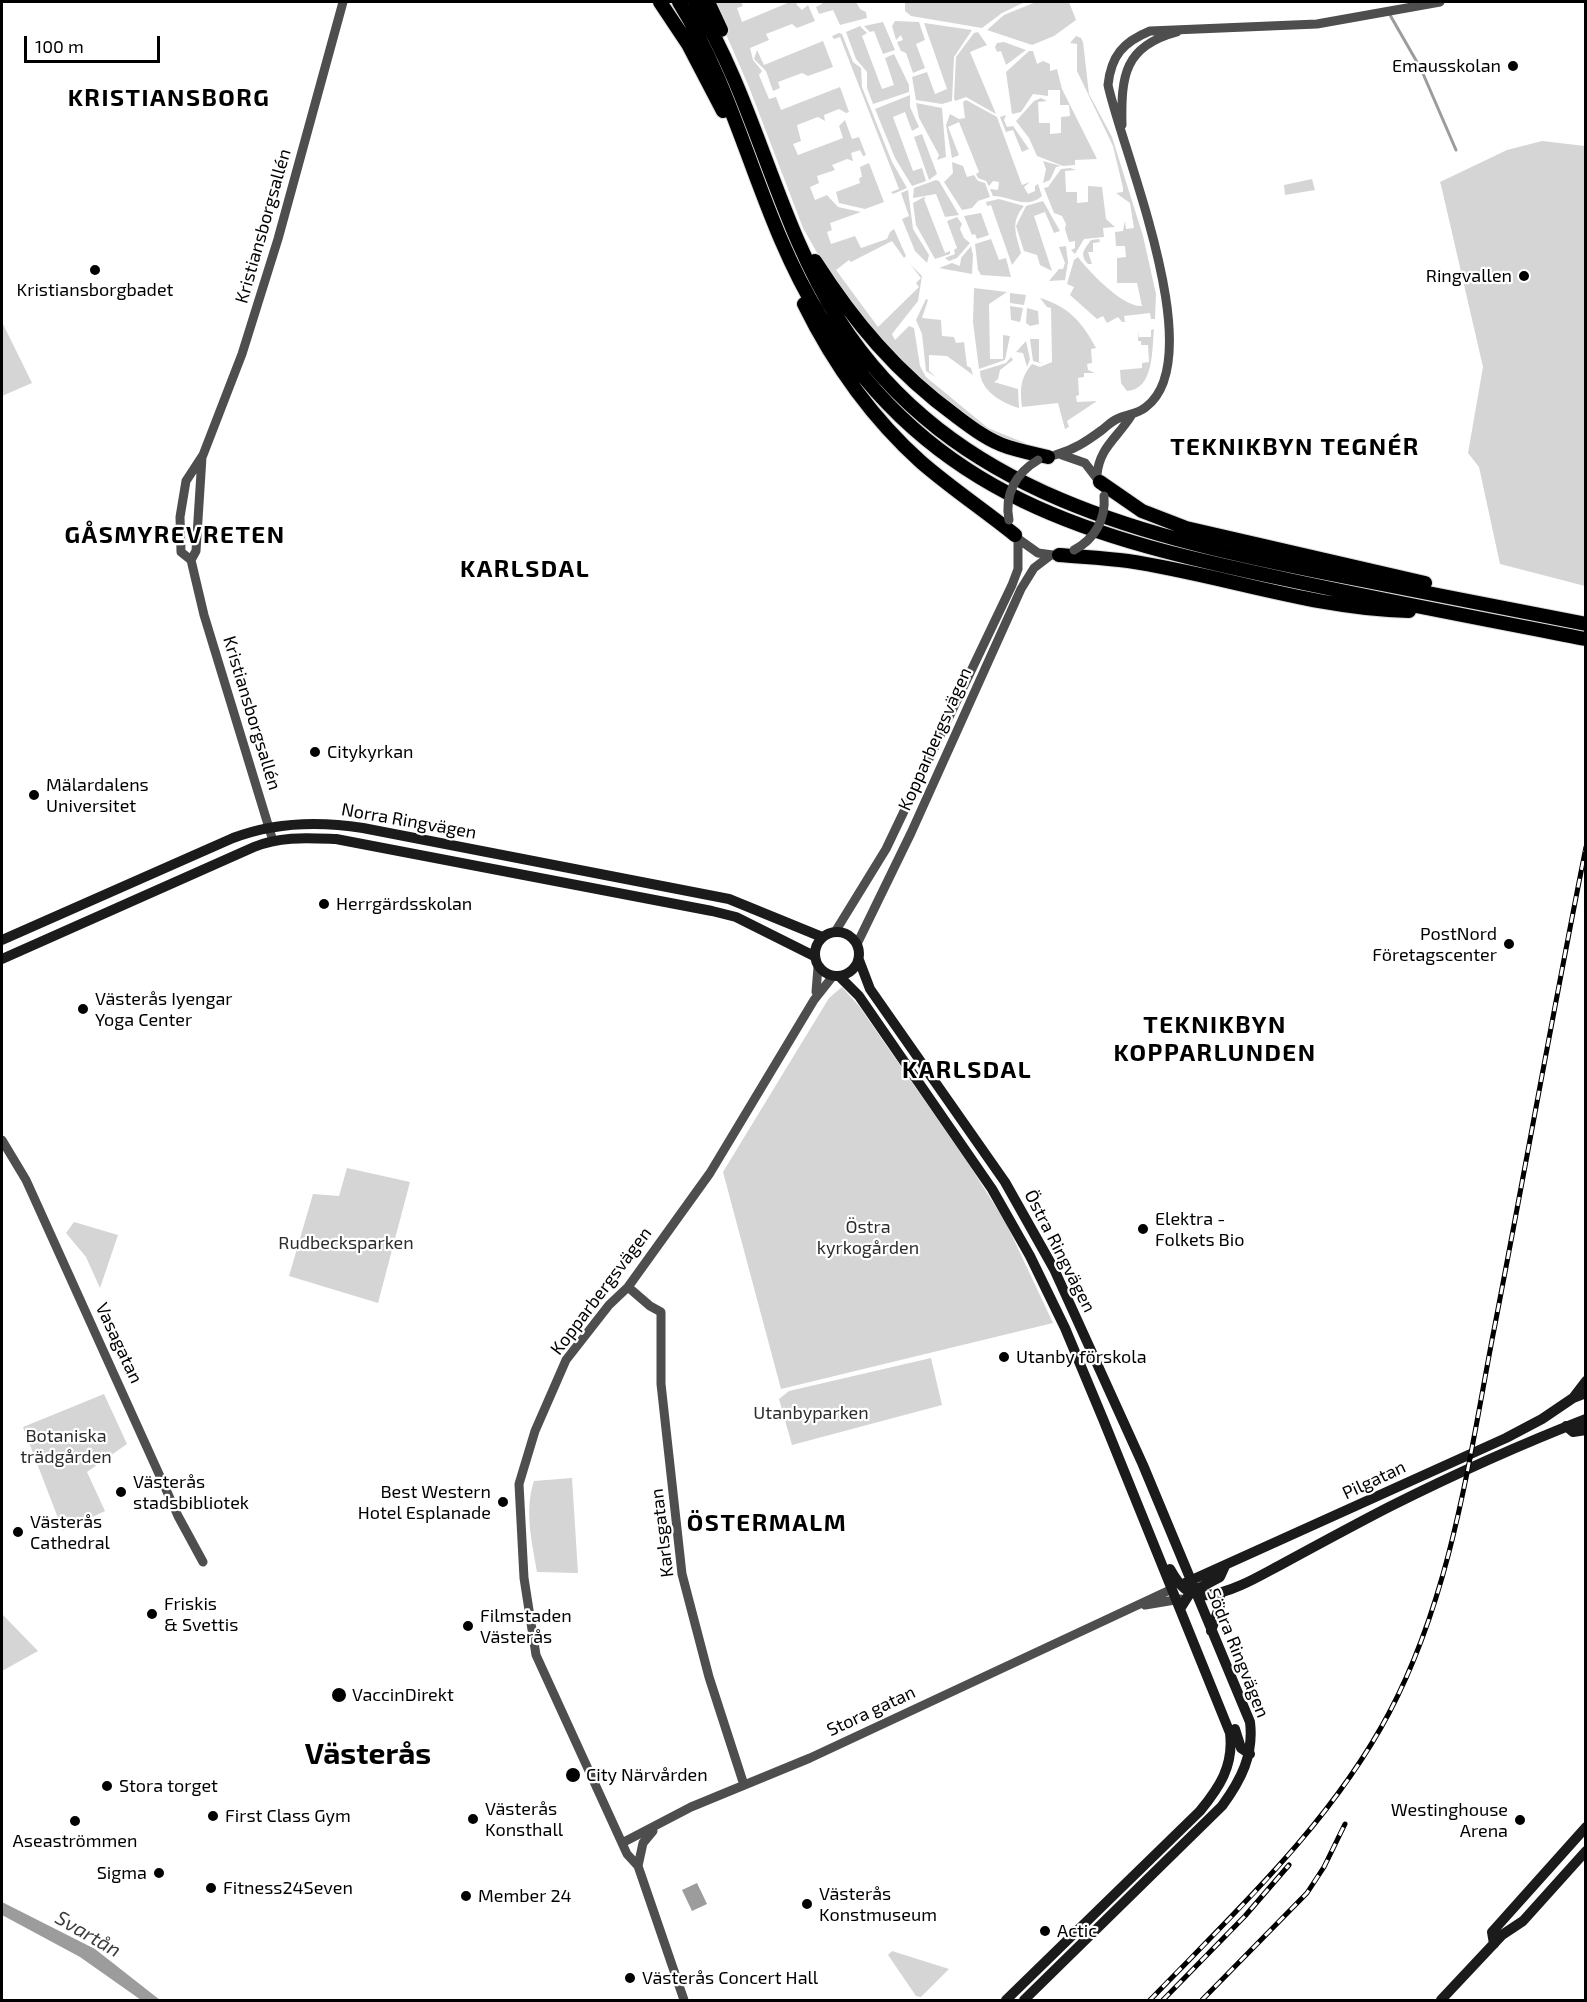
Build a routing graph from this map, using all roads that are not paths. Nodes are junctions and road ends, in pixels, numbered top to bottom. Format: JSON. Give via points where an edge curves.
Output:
{"nodes":[{"id":1,"x":343,"y":2,"type":"edge"},
{"id":2,"x":660,"y":2,"type":"edge"},
{"id":3,"x":679,"y":2,"type":"edge"},
{"id":4,"x":695,"y":2,"type":"edge"},
{"id":5,"x":708,"y":2,"type":"edge"},
{"id":6,"x":1440,"y":2,"type":"edge"},
{"id":7,"x":1181,"y":31,"type":"junction"},
{"id":8,"x":720,"y":47,"type":"junction"},
{"id":9,"x":736,"y":123,"type":"junction"},
{"id":10,"x":1123,"y":133,"type":"junction"},
{"id":11,"x":796,"y":238,"type":"junction"},
{"id":12,"x":798,"y":276,"type":"junction"},
{"id":13,"x":1131,"y":416,"type":"junction"},
{"id":14,"x":203,"y":455,"type":"junction"},
{"id":15,"x":1047,"y":457,"type":"junction"},
{"id":16,"x":1100,"y":484,"type":"junction"},
{"id":17,"x":1017,"y":537,"type":"junction"},
{"id":18,"x":1055,"y":555,"type":"junction"},
{"id":19,"x":191,"y":560,"type":"junction"},
{"id":20,"x":1469,"y":601,"type":"junction"},
{"id":21,"x":1455,"y":613,"type":"junction"},
{"id":22,"x":1586,"y":624,"type":"edge"},
{"id":23,"x":1586,"y":639,"type":"edge"},
{"id":24,"x":270,"y":827,"type":"junction"},
{"id":25,"x":273,"y":841,"type":"junction"},
{"id":26,"x":835,"y":932,"type":"junction"},
{"id":27,"x":822,"y":937,"type":"junction"},
{"id":28,"x":2,"y":940,"type":"edge"},
{"id":29,"x":857,"y":944,"type":"junction"},
{"id":30,"x":2,"y":959,"type":"edge"},
{"id":31,"x":859,"y":960,"type":"junction"},
{"id":32,"x":816,"y":962,"type":"junction"},
{"id":33,"x":837,"y":976,"type":"junction"},
{"id":34,"x":814,"y":1000,"type":"junction"},
{"id":35,"x":2,"y":1140,"type":"edge"},
{"id":36,"x":628,"y":1287,"type":"junction"},
{"id":37,"x":1586,"y":1381,"type":"edge"},
{"id":38,"x":1586,"y":1394,"type":"edge"},
{"id":39,"x":1573,"y":1398,"type":"junction"},
{"id":40,"x":1586,"y":1411,"type":"edge"},
{"id":41,"x":1586,"y":1419,"type":"edge"},
{"id":42,"x":1566,"y":1426,"type":"junction"},
{"id":43,"x":1586,"y":1430,"type":"edge"},
{"id":44,"x":203,"y":1562,"type":"dead end"},
{"id":45,"x":1184,"y":1564,"type":"junction"},
{"id":46,"x":1225,"y":1566,"type":"junction"},
{"id":47,"x":1220,"y":1592,"type":"junction"},
{"id":48,"x":1188,"y":1594,"type":"junction"},
{"id":49,"x":1211,"y":1631,"type":"junction"},
{"id":50,"x":1223,"y":1711,"type":"junction"},
{"id":51,"x":1250,"y":1754,"type":"junction"},
{"id":52,"x":744,"y":1785,"type":"junction"},
{"id":53,"x":1189,"y":1822,"type":"junction"},
{"id":54,"x":663,"y":1823,"type":"junction"},
{"id":55,"x":1586,"y":1827,"type":"edge"},
{"id":56,"x":1198,"y":1830,"type":"junction"},
{"id":57,"x":622,"y":1843,"type":"junction"},
{"id":58,"x":1586,"y":1851,"type":"edge"},
{"id":59,"x":1558,"y":1858,"type":"junction"},
{"id":60,"x":638,"y":1866,"type":"junction"},
{"id":61,"x":1502,"y":1935,"type":"junction"},
{"id":62,"x":1494,"y":1944,"type":"junction"},
{"id":63,"x":1058,"y":1950,"type":"junction"},
{"id":64,"x":1068,"y":1958,"type":"junction"},
{"id":65,"x":684,"y":2001,"type":"edge"},
{"id":66,"x":1006,"y":2001,"type":"edge"},
{"id":67,"x":1024,"y":2001,"type":"edge"},
{"id":68,"x":1441,"y":2001,"type":"edge"}],
"edges":[{"from":1,"to":14,"type":"street","name":"Kristiansborgsallén","via":[[278,239],[242,354]]},
{"from":2,"to":9,"type":"highway","via":[[688,44],[727,118]]},
{"from":3,"to":9,"type":"highway","via":[[710,60]]},
{"from":4,"to":8,"type":"highway"},
{"from":5,"to":8,"type":"highway","via":[[722,31]]},
{"from":6,"to":7,"type":"street","via":[[1317,24]]},
{"from":7,"to":10,"type":"street","via":[[1149,43],[1130,61],[1122,85]]},
{"from":7,"to":10,"type":"street","via":[[1150,31],[1117,52],[1108,85]]},
{"from":8,"to":11,"type":"highway"},
{"from":9,"to":12,"type":"highway"},
{"from":10,"to":13,"type":"street","via":[[1160,260],[1168,314],[1163,384],[1147,407]]},
{"from":11,"to":15,"type":"highway","via":[[873,342],[920,388],[987,437]]},
{"from":11,"to":20,"type":"highway","via":[[840,320],[890,384],[958,442],[1028,485],[1095,514],[1186,543]]},
{"from":12,"to":17,"type":"highway","via":[[799,296],[820,337],[879,419],[920,461]]},
{"from":12,"to":21,"type":"highway","via":[[833,336],[888,407],[921,436],[991,485],[1050,514],[1110,537],[1171,554]]},
{"from":13,"to":15,"type":"street","via":[[1116,419],[1073,451]]},
{"from":13,"to":16,"type":"street","via":[[1099,457]]},
{"from":14,"to":19,"type":"street","name":"Kristiansborgsallén","via":[[196,551]]},
{"from":14,"to":19,"type":"street","name":"Kristiansborgsallén","via":[[186,481],[180,508],[181,552]]},
{"from":15,"to":16,"type":"street","via":[[1079,460]]},
{"from":15,"to":17,"type":"street","bridge":true,"via":[[1023,471],[1012,486],[1009,520]]},
{"from":16,"to":18,"type":"street","bridge":true,"via":[[1104,512],[1098,529],[1074,550]]},
{"from":16,"to":20,"type":"highway","via":[[1142,511],[1186,528],[1446,589]]},
{"from":17,"to":18,"type":"street","via":[[1030,549]]},
{"from":17,"to":26,"type":"street","name":"Kopparbergsvägen","via":[[1018,569],[1012,585],[885,849]]},
{"from":18,"to":21,"type":"highway","via":[[1128,561],[1383,611]]},
{"from":18,"to":29,"type":"street","name":"Kopparbergsvägen","via":[[1034,568],[1021,589]]},
{"from":19,"to":24,"type":"street","name":"Kristiansborgsallén","via":[[204,615]]},
{"from":20,"to":22,"type":"highway"},
{"from":21,"to":23,"type":"highway"},
{"from":24,"to":25,"type":"street","name":"Kristiansborgsallén"},
{"from":24,"to":27,"type":"main road","name":"Norra Ringvägen","via":[[342,825],[608,875],[738,901]]},
{"from":24,"to":28,"type":"main road","name":"Norra Ringvägen","via":[[233,838]]},
{"from":25,"to":30,"type":"main road","name":"Norra Ringvägen","via":[[177,879]]},
{"from":25,"to":32,"type":"main road","name":"Norra Ringvägen","via":[[336,839],[712,911],[735,917]]},
{"from":26,"to":27,"type":"main road"},
{"from":26,"to":29,"type":"main road","via":[[847,934]]},
{"from":27,"to":32,"type":"main road","via":[[815,947]]},
{"from":29,"to":31,"type":"main road"},
{"from":31,"to":33,"type":"main road","via":[[855,968]]},
{"from":31,"to":45,"type":"main road","name":"Östra Ringvägen","via":[[870,989],[1005,1182],[1049,1259]]},
{"from":32,"to":33,"type":"main road"},
{"from":32,"to":34,"type":"street","name":"Kopparbergsvägen","via":[[819,984]]},
{"from":33,"to":34,"type":"street","name":"Kopparbergsvägen"},
{"from":33,"to":48,"type":"main road","name":"Östra Ringvägen","via":[[859,996],[984,1177],[1025,1246],[1069,1338],[1154,1546]]},
{"from":34,"to":36,"type":"street","name":"Kopparbergsvägen","via":[[710,1173]]},
{"from":35,"to":44,"type":"street","name":"Vasagatan","via":[[26,1180],[178,1516]]},
{"from":36,"to":52,"type":"street","name":"Karlsgatan","via":[[661,1312],[661,1384],[682,1574],[709,1677]]},
{"from":36,"to":57,"type":"street","name":"Kopparbergsvägen","via":[[566,1360],[535,1431],[519,1484],[524,1578],[536,1655]]},
{"from":37,"to":39,"type":"main road"},
{"from":38,"to":39,"type":"main road","name":"Pilgatan"},
{"from":39,"to":46,"type":"main road","name":"Pilgatan","via":[[1506,1438]]},
{"from":40,"to":42,"type":"main road"},
{"from":41,"to":42,"type":"main road","name":"Pilgatan"},
{"from":42,"to":43,"type":"main road","via":[[1573,1432]]},
{"from":42,"to":47,"type":"main road","name":"Pilgatan","via":[[1484,1461],[1251,1581]]},
{"from":45,"to":46,"type":"main road","via":[[1205,1569]]},
{"from":45,"to":48,"type":"main road","name":"Östra Ringvägen"},
{"from":46,"to":48,"type":"main road","via":[[1220,1577]]},
{"from":47,"to":48,"type":"main road","name":"Pilgatan"},
{"from":47,"to":49,"type":"main road"},
{"from":48,"to":49,"type":"main road","name":"Södra Ringvägen"},
{"from":48,"to":50,"type":"main road","name":"Södra Ringvägen"},
{"from":48,"to":52,"type":"street","name":"Stora gatan","via":[[1133,1607]]},
{"from":49,"to":51,"type":"main road","name":"Södra Ringvägen","via":[[1250,1722]]},
{"from":50,"to":51,"type":"main road","via":[[1231,1715],[1240,1746]]},
{"from":50,"to":53,"type":"main road","name":"Södra Ringvägen","via":[[1231,1742],[1224,1779]]},
{"from":51,"to":56,"type":"main road","name":"Södra Ringvägen","via":[[1233,1791]]},
{"from":52,"to":54,"type":"street","name":"Stora gatan"},
{"from":53,"to":56,"type":"street"},
{"from":53,"to":63,"type":"main road","name":"Södra Ringvägen"},
{"from":54,"to":57,"type":"street","name":"Stora gatan"},
{"from":54,"to":60,"type":"street","via":[[646,1838]]},
{"from":55,"to":59,"type":"main road"},
{"from":56,"to":64,"type":"main road","name":"Södra Ringvägen"},
{"from":57,"to":60,"type":"street","name":"Kopparbergsvägen"},
{"from":58,"to":61,"type":"main road","via":[[1522,1921]]},
{"from":59,"to":61,"type":"main road","via":[[1548,1877]]},
{"from":59,"to":62,"type":"main road","via":[[1492,1932]]},
{"from":60,"to":65,"type":"street","name":"Kopparbergsvägen"},
{"from":61,"to":62,"type":"main road"},
{"from":62,"to":68,"type":"main road"},
{"from":63,"to":64,"type":"main road"},
{"from":63,"to":66,"type":"main road","name":"Södra Ringvägen"},
{"from":64,"to":67,"type":"main road","name":"Södra Ringvägen"}]}
